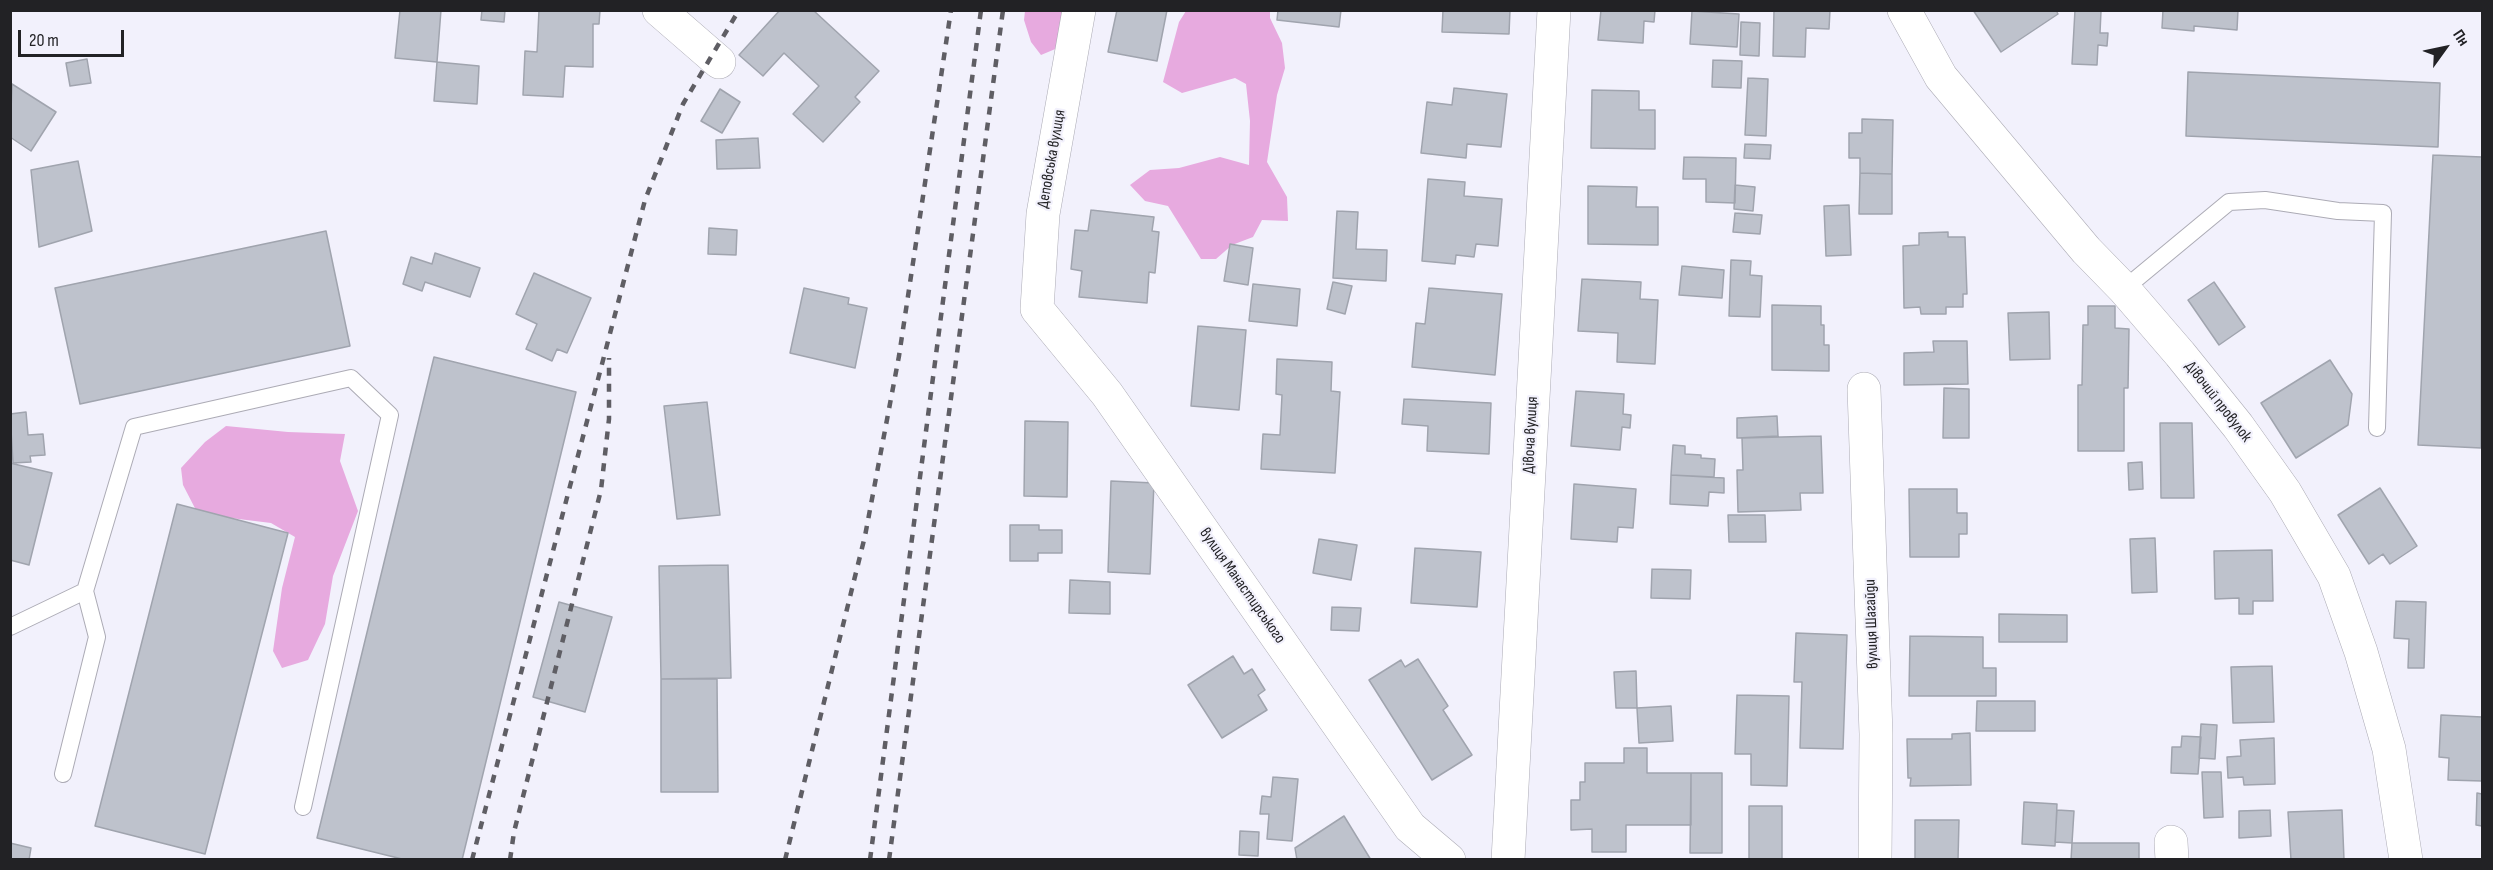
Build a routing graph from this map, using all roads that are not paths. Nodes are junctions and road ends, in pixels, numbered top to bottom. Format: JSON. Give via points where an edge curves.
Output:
{"nodes":[{"id":1,"x":659,"y":10,"type":"edge"},
{"id":2,"x":1079,"y":10,"type":"edge"},
{"id":3,"x":1554,"y":10,"type":"edge"},
{"id":4,"x":1904,"y":10,"type":"edge"},
{"id":5,"x":718,"y":62,"type":"dead end"},
{"id":6,"x":2124,"y":289,"type":"junction"},
{"id":7,"x":1037,"y":309,"type":"joint"},
{"id":8,"x":1864,"y":389,"type":"dead end"},
{"id":9,"x":2377,"y":428,"type":"dead end"},
{"id":10,"x":85,"y":591,"type":"junction"},
{"id":11,"x":10,"y":627,"type":"edge"},
{"id":12,"x":63,"y":774,"type":"dead end"},
{"id":13,"x":303,"y":807,"type":"dead end"},
{"id":14,"x":1449,"y":860,"type":"edge"},
{"id":15,"x":1508,"y":860,"type":"edge"},
{"id":16,"x":1875,"y":860,"type":"edge"},
{"id":17,"x":2406,"y":860,"type":"edge"}],
"edges":[{"from":1,"to":5,"type":"street"},
{"from":2,"to":7,"type":"street","name":"Деповська вулиця","via":[[1043,214]]},
{"from":3,"to":15,"type":"street","name":"Дівоча вулиця"},
{"from":4,"to":6,"type":"street","name":"Дівочий провулок","via":[[1941,77],[2086,250]]},
{"from":6,"to":9,"type":"lane","via":[[2229,202],[2265,200],[2383,213]]},
{"from":6,"to":17,"type":"street","name":"Дівочий провулок","via":[[2238,426],[2285,492],[2334,576],[2389,749]]},
{"from":7,"to":14,"type":"street","name":"вулиця Манастирського","via":[[1114,403],[1410,827]]},
{"from":8,"to":16,"type":"street","name":"вулиця Шагайди","via":[[1876,734]]},
{"from":10,"to":11,"type":"lane"},
{"from":10,"to":12,"type":"lane","via":[[98,637]]},
{"from":10,"to":13,"type":"lane","via":[[134,426],[351,378],[390,415]]}]}
